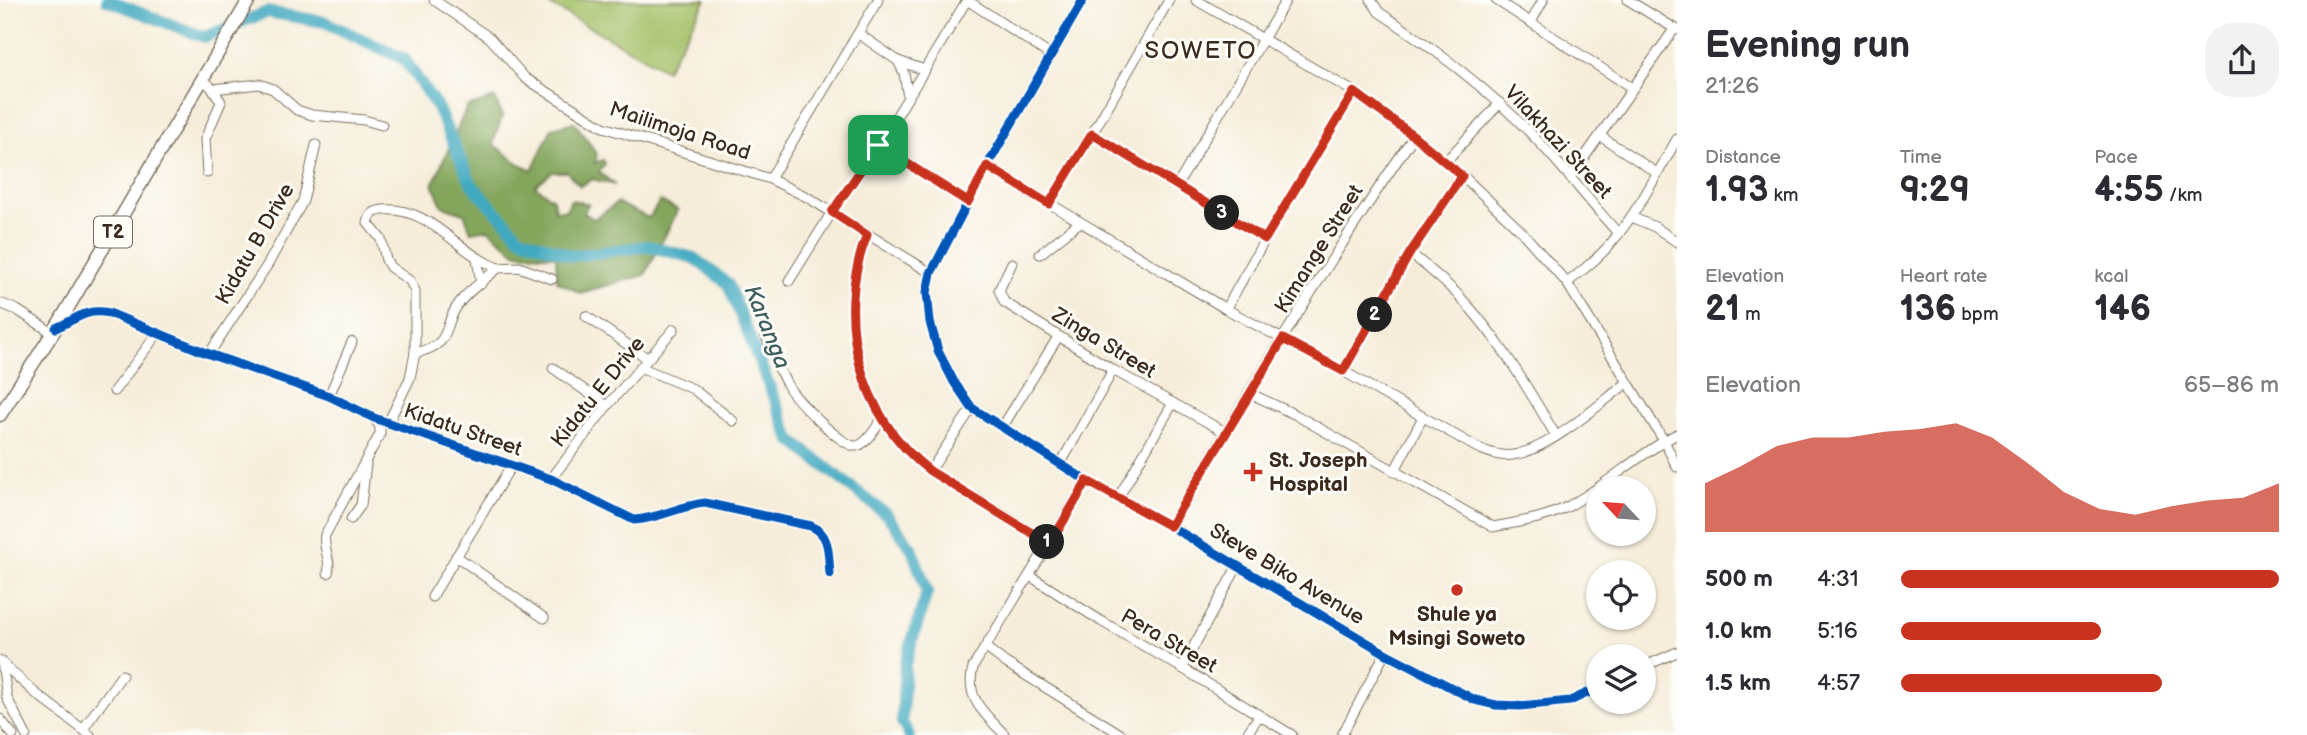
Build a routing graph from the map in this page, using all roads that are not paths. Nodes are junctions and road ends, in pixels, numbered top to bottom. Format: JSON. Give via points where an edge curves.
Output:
{"nodes":[{"id":1,"x":434,"y":0,"type":"edge"},
{"id":2,"x":878,"y":0,"type":"edge"},
{"id":3,"x":967,"y":0,"type":"edge"},
{"id":4,"x":1083,"y":0,"type":"edge"},
{"id":5,"x":1169,"y":0,"type":"edge"},
{"id":6,"x":1196,"y":0,"type":"edge"},
{"id":7,"x":1286,"y":0,"type":"edge"},
{"id":8,"x":1371,"y":0,"type":"edge"},
{"id":9,"x":1496,"y":0,"type":"edge"},
{"id":10,"x":1543,"y":0,"type":"edge"},
{"id":11,"x":1628,"y":0,"type":"edge"},
{"id":12,"x":248,"y":2,"type":"edge"},
{"id":13,"x":1531,"y":22,"type":"junction"},
{"id":14,"x":1676,"y":29,"type":"edge"},
{"id":15,"x":859,"y":34,"type":"junction"},
{"id":16,"x":1263,"y":38,"type":"junction"},
{"id":17,"x":1051,"y":55,"type":"junction"},
{"id":18,"x":898,"y":61,"type":"junction"},
{"id":19,"x":925,"y":70,"type":"junction"},
{"id":20,"x":203,"y":79,"type":"junction"},
{"id":21,"x":1632,"y":88,"type":"junction"},
{"id":22,"x":214,"y":89,"type":"junction"},
{"id":23,"x":1354,"y":92,"type":"junction"},
{"id":24,"x":908,"y":97,"type":"junction"},
{"id":25,"x":1500,"y":103,"type":"junction"},
{"id":26,"x":382,"y":125,"type":"dead end"},
{"id":27,"x":1092,"y":134,"type":"junction"},
{"id":28,"x":1414,"y":136,"type":"junction"},
{"id":29,"x":1600,"y":136,"type":"junction"},
{"id":30,"x":1677,"y":139,"type":"edge"},
{"id":31,"x":316,"y":145,"type":"dead end"},
{"id":32,"x":878,"y":145,"type":"junction"},
{"id":33,"x":1446,"y":162,"type":"junction"},
{"id":34,"x":987,"y":166,"type":"junction"},
{"id":35,"x":207,"y":173,"type":"dead end"},
{"id":36,"x":1657,"y":173,"type":"junction"},
{"id":37,"x":1462,"y":176,"type":"junction"},
{"id":38,"x":1570,"y":178,"type":"junction"},
{"id":39,"x":770,"y":179,"type":"junction"},
{"id":40,"x":1177,"y":186,"type":"junction"},
{"id":41,"x":968,"y":202,"type":"junction"},
{"id":42,"x":1049,"y":204,"type":"junction"},
{"id":43,"x":832,"y":212,"type":"junction"},
{"id":44,"x":1631,"y":217,"type":"junction"},
{"id":45,"x":1080,"y":222,"type":"junction"},
{"id":46,"x":1619,"y":234,"type":"junction"},
{"id":47,"x":867,"y":235,"type":"junction"},
{"id":48,"x":1265,"y":239,"type":"junction"},
{"id":49,"x":1677,"y":242,"type":"edge"},
{"id":50,"x":1410,"y":253,"type":"junction"},
{"id":51,"x":1040,"y":254,"type":"dead end"},
{"id":52,"x":477,"y":258,"type":"junction"},
{"id":53,"x":1012,"y":263,"type":"dead end"},
{"id":54,"x":498,"y":268,"type":"junction"},
{"id":55,"x":931,"y":273,"type":"junction"},
{"id":56,"x":552,"y":279,"type":"dead end"},
{"id":57,"x":789,"y":281,"type":"dead end"},
{"id":58,"x":1567,"y":283,"type":"junction"},
{"id":59,"x":481,"y":284,"type":"junction"},
{"id":60,"x":0,"y":303,"type":"edge"},
{"id":61,"x":1226,"y":309,"type":"junction"},
{"id":62,"x":586,"y":316,"type":"dead end"},
{"id":63,"x":674,"y":329,"type":"dead end"},
{"id":64,"x":55,"y":330,"type":"junction"},
{"id":65,"x":158,"y":333,"type":"junction"},
{"id":66,"x":766,"y":336,"type":"dead end"},
{"id":67,"x":1058,"y":337,"type":"junction"},
{"id":68,"x":1283,"y":339,"type":"junction"},
{"id":69,"x":352,"y":342,"type":"dead end"},
{"id":70,"x":415,"y":353,"type":"junction"},
{"id":71,"x":209,"y":354,"type":"junction"},
{"id":72,"x":648,"y":358,"type":"junction"},
{"id":73,"x":640,"y":367,"type":"junction"},
{"id":74,"x":553,"y":368,"type":"dead end"},
{"id":75,"x":1113,"y":370,"type":"junction"},
{"id":76,"x":1343,"y":371,"type":"junction"},
{"id":77,"x":1627,"y":383,"type":"junction"},
{"id":78,"x":114,"y":391,"type":"dead end"},
{"id":79,"x":1249,"y":393,"type":"junction"},
{"id":80,"x":329,"y":396,"type":"junction"},
{"id":81,"x":1173,"y":403,"type":"junction"},
{"id":82,"x":607,"y":406,"type":"junction"},
{"id":83,"x":972,"y":408,"type":"junction"},
{"id":84,"x":0,"y":415,"type":"edge"},
{"id":85,"x":1423,"y":417,"type":"junction"},
{"id":86,"x":374,"y":418,"type":"junction"},
{"id":87,"x":883,"y":419,"type":"junction"},
{"id":88,"x":733,"y":421,"type":"dead end"},
{"id":89,"x":388,"y":423,"type":"junction"},
{"id":90,"x":1003,"y":426,"type":"junction"},
{"id":91,"x":1225,"y":432,"type":"junction"},
{"id":92,"x":1677,"y":434,"type":"edge"},
{"id":93,"x":1556,"y":436,"type":"junction"},
{"id":94,"x":1664,"y":441,"type":"junction"},
{"id":95,"x":366,"y":459,"type":"junction"},
{"id":96,"x":1061,"y":463,"type":"junction"},
{"id":97,"x":511,"y":466,"type":"junction"},
{"id":98,"x":1677,"y":467,"type":"edge"},
{"id":99,"x":930,"y":471,"type":"junction"},
{"id":100,"x":1394,"y":472,"type":"junction"},
{"id":101,"x":551,"y":479,"type":"junction"},
{"id":102,"x":1087,"y":481,"type":"junction"},
{"id":103,"x":1118,"y":498,"type":"junction"},
{"id":104,"x":351,"y":519,"type":"dead end"},
{"id":105,"x":1170,"y":526,"type":"junction"},
{"id":106,"x":1050,"y":544,"type":"junction"},
{"id":107,"x":456,"y":556,"type":"junction"},
{"id":108,"x":1238,"y":565,"type":"junction"},
{"id":109,"x":328,"y":573,"type":"dead end"},
{"id":110,"x":830,"y":574,"type":"dead end"},
{"id":111,"x":1030,"y":576,"type":"junction"},
{"id":112,"x":432,"y":597,"type":"dead end"},
{"id":113,"x":544,"y":618,"type":"dead end"},
{"id":114,"x":985,"y":647,"type":"junction"},
{"id":115,"x":1677,"y":652,"type":"edge"},
{"id":116,"x":1385,"y":653,"type":"junction"},
{"id":117,"x":1656,"y":661,"type":"edge"},
{"id":118,"x":1,"y":662,"type":"edge"},
{"id":119,"x":1182,"y":668,"type":"junction"},
{"id":120,"x":122,"y":675,"type":"dead end"},
{"id":121,"x":1586,"y":694,"type":"edge"},
{"id":122,"x":1259,"y":716,"type":"junction"},
{"id":123,"x":0,"y":719,"type":"edge"},
{"id":124,"x":86,"y":732,"type":"edge"},
{"id":125,"x":13,"y":735,"type":"edge"},
{"id":126,"x":26,"y":735,"type":"edge"},
{"id":127,"x":1005,"y":735,"type":"edge"},
{"id":128,"x":1122,"y":735,"type":"edge"},
{"id":129,"x":1246,"y":735,"type":"edge"},
{"id":130,"x":1292,"y":735,"type":"edge"},
{"id":131,"x":1342,"y":735,"type":"edge"}],
"edges":[{"from":1,"to":39,"type":"street","name":"Mailimoja Road","via":[[490,38],[525,78],[603,127]]},
{"from":2,"to":15,"type":"street"},
{"from":3,"to":17,"type":"street"},
{"from":3,"to":19,"type":"street"},
{"from":4,"to":17,"type":"street","name":"Steve Biko Avenue"},
{"from":5,"to":27,"type":"street"},
{"from":6,"to":16,"type":"street"},
{"from":7,"to":16,"type":"street"},
{"from":8,"to":25,"type":"street","name":"Vilakhazi Street","via":[[1378,12],[1459,68]]},
{"from":9,"to":13,"type":"street"},
{"from":10,"to":13,"type":"street"},
{"from":11,"to":14,"type":"street"},
{"from":12,"to":20,"type":"highway","number":"T2"},
{"from":13,"to":21,"type":"street"},
{"from":14,"to":21,"type":"street"},
{"from":15,"to":18,"type":"street"},
{"from":15,"to":39,"type":"street"},
{"from":16,"to":23,"type":"street"},
{"from":16,"to":40,"type":"street"},
{"from":17,"to":34,"type":"street","name":"Steve Biko Avenue"},
{"from":18,"to":19,"type":"street"},
{"from":18,"to":24,"type":"street"},
{"from":19,"to":24,"type":"street"},
{"from":20,"to":22,"type":"street"},
{"from":20,"to":64,"type":"highway","number":"T2"},
{"from":21,"to":29,"type":"street"},
{"from":22,"to":26,"type":"street","via":[[259,84],[273,89],[297,110]]},
{"from":22,"to":35,"type":"street","via":[[221,102],[205,139]]},
{"from":23,"to":28,"type":"street"},
{"from":23,"to":48,"type":"street"},
{"from":24,"to":32,"type":"street"},
{"from":25,"to":33,"type":"street"},
{"from":25,"to":38,"type":"street","name":"Vilakhazi Street"},
{"from":27,"to":40,"type":"street"},
{"from":27,"to":42,"type":"street"},
{"from":28,"to":33,"type":"street"},
{"from":28,"to":68,"type":"street","name":"Kimange Street"},
{"from":29,"to":36,"type":"street"},
{"from":29,"to":38,"type":"street"},
{"from":30,"to":36,"type":"street"},
{"from":31,"to":71,"type":"street","name":"Kidatu B Drive","via":[[303,201]]},
{"from":32,"to":41,"type":"street"},
{"from":32,"to":43,"type":"street"},
{"from":33,"to":37,"type":"street"},
{"from":34,"to":41,"type":"street","name":"Steve Biko Avenue"},
{"from":34,"to":42,"type":"street"},
{"from":36,"to":44,"type":"street"},
{"from":37,"to":50,"type":"street"},
{"from":37,"to":58,"type":"street","via":[[1521,230]]},
{"from":38,"to":46,"type":"street","name":"Vilakhazi Street"},
{"from":39,"to":43,"type":"street","name":"Mailimoja Road"},
{"from":40,"to":48,"type":"street"},
{"from":41,"to":55,"type":"street","name":"Steve Biko Avenue"},
{"from":42,"to":45,"type":"street"},
{"from":43,"to":47,"type":"street","name":"Mailimoja Road"},
{"from":43,"to":57,"type":"street"},
{"from":44,"to":46,"type":"street"},
{"from":44,"to":49,"type":"street"},
{"from":45,"to":51,"type":"street"},
{"from":45,"to":61,"type":"street"},
{"from":46,"to":58,"type":"street"},
{"from":47,"to":55,"type":"street","name":"Mailimoja Road"},
{"from":47,"to":87,"type":"street","via":[[853,280],[856,350],[863,379]]},
{"from":48,"to":61,"type":"street"},
{"from":50,"to":76,"type":"street"},
{"from":50,"to":93,"type":"street","via":[[1477,317],[1515,366]]},
{"from":52,"to":54,"type":"street"},
{"from":52,"to":59,"type":"street"},
{"from":52,"to":70,"type":"street","via":[[422,218],[387,210],[371,215],[368,223],[381,239],[390,267],[410,281],[415,291]]},
{"from":53,"to":67,"type":"street","name":"Zinga Street","via":[[1001,283],[1000,296]]},
{"from":54,"to":56,"type":"street","via":[[519,267]]},
{"from":54,"to":59,"type":"street"},
{"from":55,"to":83,"type":"street","name":"Steve Biko Avenue","via":[[927,292],[938,351]]},
{"from":58,"to":77,"type":"street"},
{"from":59,"to":70,"type":"street","via":[[461,300],[439,345]]},
{"from":60,"to":64,"type":"street"},
{"from":61,"to":68,"type":"street"},
{"from":62,"to":72,"type":"street"},
{"from":63,"to":72,"type":"street","name":"Kidatu E Drive"},
{"from":64,"to":65,"type":"street","name":"Kidatu Street","via":[[97,310]]},
{"from":64,"to":84,"type":"highway","number":"T2"},
{"from":65,"to":71,"type":"street","name":"Kidatu Street"},
{"from":65,"to":78,"type":"street"},
{"from":66,"to":87,"type":"street","via":[[793,394],[839,438],[855,447],[862,444]]},
{"from":67,"to":75,"type":"street","name":"Zinga Street"},
{"from":67,"to":90,"type":"street"},
{"from":68,"to":76,"type":"street"},
{"from":68,"to":79,"type":"street","name":"Kimange Street"},
{"from":69,"to":80,"type":"street"},
{"from":70,"to":89,"type":"street","via":[[406,388]]},
{"from":71,"to":80,"type":"street","name":"Kidatu Street"},
{"from":72,"to":73,"type":"street","name":"Kidatu E Drive"},
{"from":73,"to":82,"type":"street","name":"Kidatu E Drive"},
{"from":73,"to":88,"type":"street","via":[[693,390]]},
{"from":74,"to":82,"type":"street"},
{"from":75,"to":81,"type":"street","name":"Zinga Street"},
{"from":75,"to":96,"type":"street"},
{"from":76,"to":85,"type":"street"},
{"from":77,"to":93,"type":"street"},
{"from":77,"to":94,"type":"street"},
{"from":79,"to":91,"type":"street","name":"Kimange Street"},
{"from":79,"to":100,"type":"street"},
{"from":80,"to":86,"type":"street","name":"Kidatu Street"},
{"from":81,"to":91,"type":"street","name":"Zinga Street"},
{"from":81,"to":103,"type":"street"},
{"from":82,"to":101,"type":"street","name":"Kidatu E Drive"},
{"from":83,"to":90,"type":"street","name":"Steve Biko Avenue"},
{"from":83,"to":99,"type":"street"},
{"from":85,"to":93,"type":"street","via":[[1493,455],[1516,455]]},
{"from":85,"to":100,"type":"street"},
{"from":86,"to":89,"type":"street","name":"Kidatu Street"},
{"from":86,"to":95,"type":"street","via":[[380,434]]},
{"from":87,"to":99,"type":"street","via":[[913,458]]},
{"from":89,"to":97,"type":"street","name":"Kidatu Street"},
{"from":90,"to":96,"type":"street","name":"Steve Biko Avenue"},
{"from":91,"to":105,"type":"street","name":"Kimange Street"},
{"from":92,"to":94,"type":"street"},
{"from":94,"to":98,"type":"street"},
{"from":94,"to":100,"type":"street","via":[[1567,507],[1538,519],[1493,527]]},
{"from":95,"to":104,"type":"street","via":[[362,501]]},
{"from":95,"to":109,"type":"street","via":[[325,535]]},
{"from":96,"to":102,"type":"street","name":"Steve Biko Avenue"},
{"from":97,"to":101,"type":"street","name":"Kidatu Street"},
{"from":97,"to":107,"type":"street"},
{"from":99,"to":106,"type":"street"},
{"from":101,"to":110,"type":"street","name":"Kidatu Street","via":[[634,520],[705,503],[811,526],[826,537]]},
{"from":102,"to":103,"type":"street","name":"Steve Biko Avenue"},
{"from":102,"to":106,"type":"street"},
{"from":103,"to":105,"type":"street","name":"Steve Biko Avenue"},
{"from":105,"to":108,"type":"street","name":"Steve Biko Avenue"},
{"from":106,"to":111,"type":"street"},
{"from":107,"to":112,"type":"street"},
{"from":107,"to":113,"type":"street"},
{"from":108,"to":116,"type":"street","name":"Steve Biko Avenue"},
{"from":108,"to":119,"type":"street"},
{"from":111,"to":114,"type":"street"},
{"from":111,"to":119,"type":"street","name":"Pera Street"},
{"from":114,"to":127,"type":"street","via":[[973,667],[971,690]]},
{"from":114,"to":128,"type":"street"},
{"from":115,"to":117,"type":"street"},
{"from":116,"to":121,"type":"street","name":"Steve Biko Avenue","via":[[1464,695],[1496,705],[1570,701]]},
{"from":116,"to":131,"type":"street"},
{"from":118,"to":124,"type":"street"},
{"from":118,"to":126,"type":"street","via":[[7,698]]},
{"from":119,"to":122,"type":"street","name":"Pera Street"},
{"from":120,"to":124,"type":"street"},
{"from":122,"to":129,"type":"street"},
{"from":122,"to":130,"type":"street","name":"Pera Street"},
{"from":123,"to":125,"type":"street"}]}
